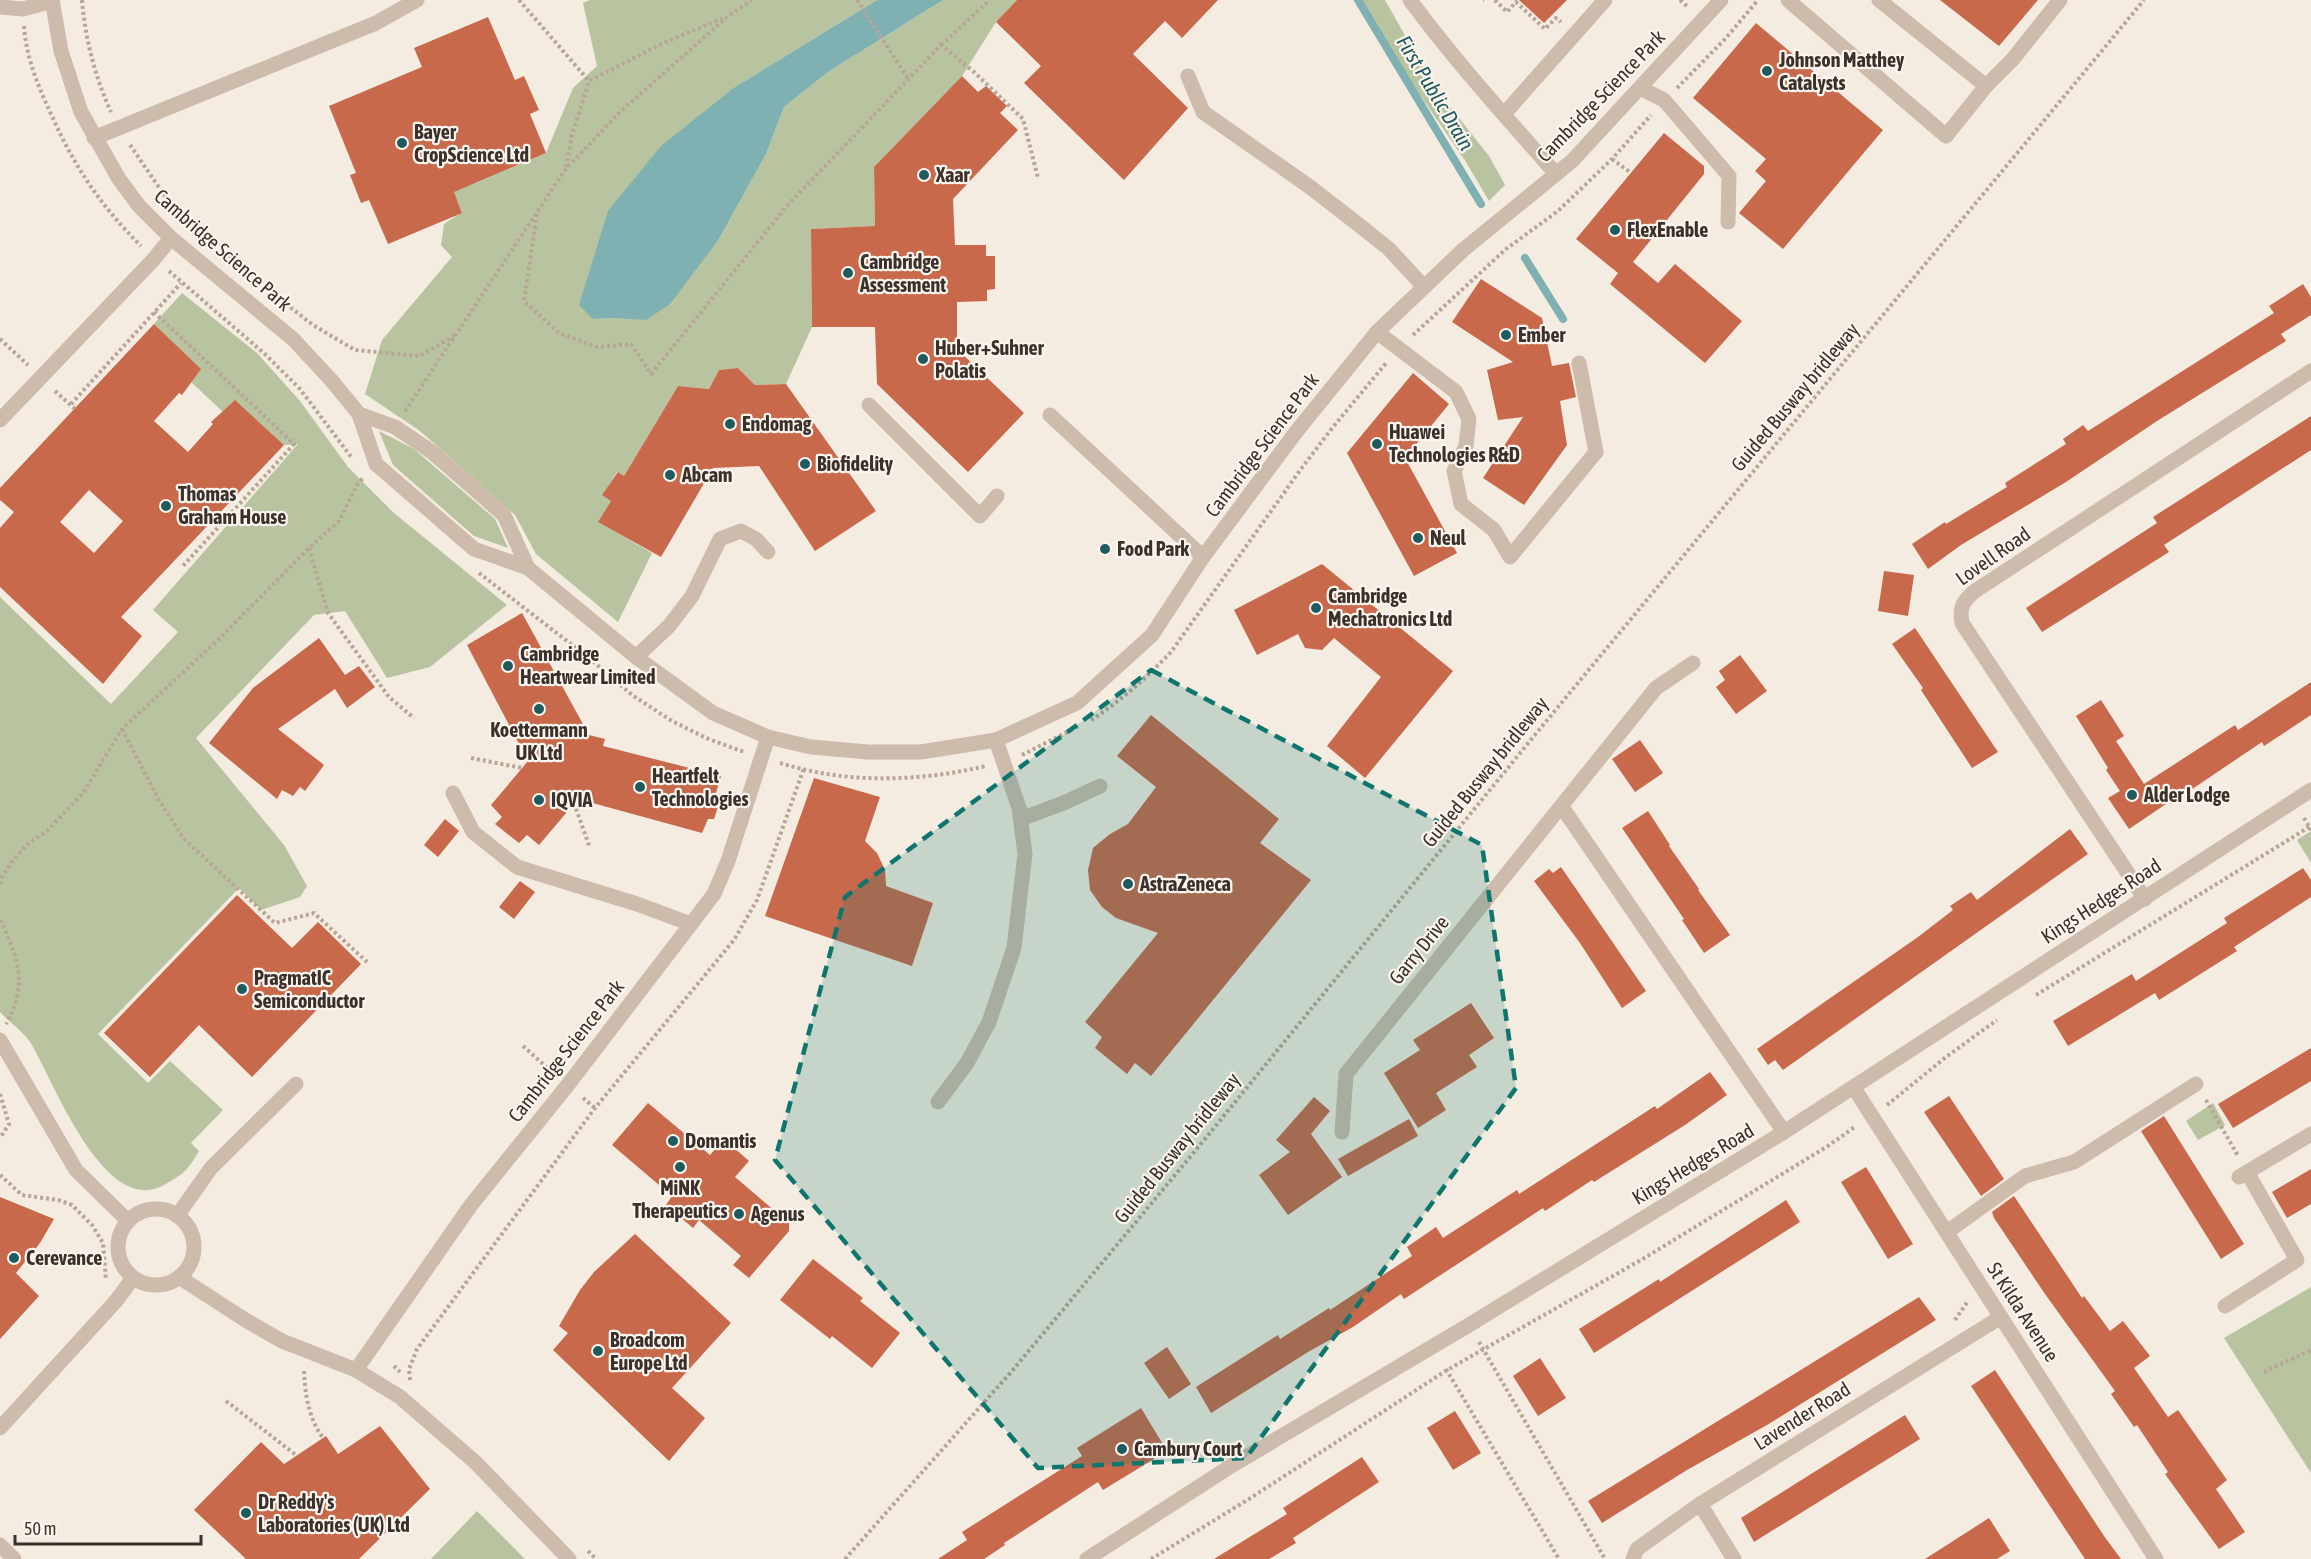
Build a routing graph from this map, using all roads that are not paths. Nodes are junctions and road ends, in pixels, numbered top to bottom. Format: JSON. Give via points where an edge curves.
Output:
{"nodes":[{"id":1,"x":417,"y":0,"type":"edge"},
{"id":2,"x":1410,"y":0,"type":"edge"},
{"id":3,"x":1605,"y":0,"type":"edge"},
{"id":4,"x":1721,"y":0,"type":"edge"},
{"id":5,"x":1788,"y":0,"type":"edge"},
{"id":6,"x":1879,"y":0,"type":"edge"},
{"id":7,"x":2060,"y":0,"type":"edge"},
{"id":8,"x":52,"y":1,"type":"edge"},
{"id":9,"x":0,"y":7,"type":"edge"},
{"id":10,"x":1188,"y":76,"type":"dead end"},
{"id":11,"x":1986,"y":86,"type":"junction"},
{"id":12,"x":1640,"y":88,"type":"junction"},
{"id":13,"x":1504,"y":113,"type":"junction"},
{"id":14,"x":94,"y":138,"type":"junction"},
{"id":15,"x":1556,"y":174,"type":"junction"},
{"id":16,"x":1728,"y":222,"type":"dead end"},
{"id":17,"x":171,"y":238,"type":"junction"},
{"id":18,"x":1424,"y":287,"type":"junction"},
{"id":19,"x":1377,"y":332,"type":"junction"},
{"id":20,"x":1579,"y":363,"type":"dead end"},
{"id":21,"x":2311,"y":371,"type":"edge"},
{"id":22,"x":869,"y":405,"type":"dead end"},
{"id":23,"x":359,"y":414,"type":"junction"},
{"id":24,"x":1050,"y":415,"type":"dead end"},
{"id":25,"x":0,"y":420,"type":"edge"},
{"id":26,"x":997,"y":496,"type":"dead end"},
{"id":27,"x":768,"y":552,"type":"dead end"},
{"id":28,"x":1203,"y":557,"type":"junction"},
{"id":29,"x":528,"y":568,"type":"junction"},
{"id":30,"x":636,"y":657,"type":"junction"},
{"id":31,"x":1693,"y":663,"type":"dead end"},
{"id":32,"x":768,"y":737,"type":"junction"},
{"id":33,"x":996,"y":740,"type":"junction"},
{"id":34,"x":1100,"y":786,"type":"dead end"},
{"id":35,"x":2311,"y":790,"type":"edge"},
{"id":36,"x":453,"y":793,"type":"dead end"},
{"id":37,"x":1562,"y":807,"type":"junction"},
{"id":38,"x":1021,"y":819,"type":"junction"},
{"id":39,"x":2145,"y":899,"type":"junction"},
{"id":40,"x":691,"y":924,"type":"junction"},
{"id":41,"x":2,"y":1034,"type":"edge"},
{"id":42,"x":296,"y":1084,"type":"dead end"},
{"id":43,"x":2196,"y":1084,"type":"road end"},
{"id":44,"x":1854,"y":1088,"type":"junction"},
{"id":45,"x":938,"y":1102,"type":"dead end"},
{"id":46,"x":1342,"y":1132,"type":"dead end"},
{"id":47,"x":1784,"y":1132,"type":"junction"},
{"id":48,"x":2311,"y":1134,"type":"edge"},
{"id":49,"x":177,"y":1216,"type":"junction"},
{"id":50,"x":128,"y":1221,"type":"junction"},
{"id":51,"x":1947,"y":1232,"type":"junction"},
{"id":52,"x":179,"y":1277,"type":"junction"},
{"id":53,"x":133,"y":1278,"type":"junction"},
{"id":54,"x":2225,"y":1306,"type":"dead end"},
{"id":55,"x":2001,"y":1317,"type":"junction"},
{"id":56,"x":356,"y":1370,"type":"junction"},
{"id":57,"x":0,"y":1428,"type":"edge"},
{"id":58,"x":1700,"y":1504,"type":"junction"},
{"id":59,"x":0,"y":1545,"type":"edge"},
{"id":60,"x":14,"y":1559,"type":"edge"},
{"id":61,"x":569,"y":1559,"type":"edge"},
{"id":62,"x":1087,"y":1559,"type":"edge"},
{"id":63,"x":1633,"y":1559,"type":"edge"},
{"id":64,"x":1734,"y":1559,"type":"edge"},
{"id":65,"x":2156,"y":1559,"type":"edge"}],
"edges":[{"from":1,"to":14,"type":"street","via":[[376,23]]},
{"from":2,"to":13,"type":"street","via":[[1468,75]]},
{"from":3,"to":13,"type":"street"},
{"from":4,"to":12,"type":"street","name":"Cambridge Science Park"},
{"from":5,"to":11,"type":"street","via":[[1946,136]]},
{"from":6,"to":11,"type":"street"},
{"from":7,"to":11,"type":"street"},
{"from":8,"to":9,"type":"street","via":[[23,9]]},
{"from":8,"to":14,"type":"street","name":"Cambridge Science Park","via":[[61,51]]},
{"from":10,"to":18,"type":"street","via":[[1203,112],[1310,187],[1389,249]]},
{"from":12,"to":15,"type":"street","name":"Cambridge Science Park"},
{"from":12,"to":16,"type":"street","via":[[1664,100],[1730,176]]},
{"from":13,"to":15,"type":"street"},
{"from":14,"to":17,"type":"street","name":"Cambridge Science Park","via":[[139,206]]},
{"from":15,"to":18,"type":"street","name":"Cambridge Science Park"},
{"from":17,"to":23,"type":"street","name":"Cambridge Science Park","via":[[293,339]]},
{"from":17,"to":25,"type":"street"},
{"from":18,"to":19,"type":"street","name":"Cambridge Science Park"},
{"from":19,"to":20,"type":"street","via":[[1456,392],[1469,419],[1466,446],[1454,471],[1461,504],[1494,530],[1510,557],[1596,452]]},
{"from":19,"to":28,"type":"street","name":"Cambridge Science Park"},
{"from":21,"to":39,"type":"street","name":"Lovell Road","via":[[1975,591],[1962,604],[1962,623]]},
{"from":22,"to":26,"type":"street","via":[[981,516]]},
{"from":23,"to":29,"type":"street","name":"Cambridge Science Park","via":[[395,427],[432,452],[504,516]]},
{"from":23,"to":29,"type":"street","name":"Cambridge Science Park","via":[[376,464],[474,549]]},
{"from":24,"to":28,"type":"street"},
{"from":27,"to":30,"type":"street","via":[[741,531],[720,539],[692,596],[669,626]]},
{"from":28,"to":33,"type":"street","name":"Cambridge Science Park","via":[[1152,635],[1077,703]]},
{"from":29,"to":30,"type":"street","name":"Cambridge Science Park"},
{"from":30,"to":32,"type":"street","name":"Cambridge Science Park","via":[[713,713]]},
{"from":31,"to":37,"type":"street","name":"Garry Drive","via":[[1656,688]]},
{"from":32,"to":33,"type":"street","name":"Cambridge Science Park","via":[[811,747],[868,752],[921,752]]},
{"from":32,"to":40,"type":"street","name":"Cambridge Science Park","via":[[728,861],[714,894]]},
{"from":33,"to":38,"type":"street"},
{"from":34,"to":38,"type":"street"},
{"from":35,"to":39,"type":"street","name":"Kings Hedges Road"},
{"from":36,"to":40,"type":"street","via":[[473,832],[517,867]]},
{"from":37,"to":46,"type":"street","name":"Garry Drive","via":[[1346,1074]]},
{"from":37,"to":47,"type":"street"},
{"from":38,"to":45,"type":"street","via":[[1025,854],[1014,948],[989,1022],[967,1063]]},
{"from":39,"to":44,"type":"street","name":"Kings Hedges Road"},
{"from":40,"to":56,"type":"street","name":"Cambridge Science Park","via":[[471,1205]]},
{"from":41,"to":50,"type":"street","via":[[76,1170]]},
{"from":42,"to":49,"type":"street","via":[[211,1168]]},
{"from":43,"to":51,"type":"street","via":[[2074,1162],[2025,1176]]},
{"from":44,"to":47,"type":"street","name":"Kings Hedges Road"},
{"from":44,"to":51,"type":"street","name":"St Kilda Avenue"},
{"from":47,"to":62,"type":"street","name":"Kings Hedges Road","via":[[1231,1466]]},
{"from":48,"to":54,"type":"street","via":[[2243,1174],[2297,1260]]},
{"from":49,"to":50,"type":"street","via":[[146,1211]]},
{"from":49,"to":52,"type":"street","via":[[186,1224],[194,1246],[192,1258]]},
{"from":50,"to":53,"type":"street","via":[[118,1245],[122,1263]]},
{"from":51,"to":55,"type":"street","name":"St Kilda Avenue"},
{"from":52,"to":53,"type":"street","via":[[156,1286]]},
{"from":52,"to":56,"type":"street","via":[[247,1321],[305,1352]]},
{"from":53,"to":57,"type":"street"},
{"from":55,"to":58,"type":"street","name":"Lavender Road"},
{"from":55,"to":65,"type":"street","name":"St Kilda Avenue"},
{"from":56,"to":61,"type":"street","via":[[400,1397],[475,1462]]},
{"from":58,"to":63,"type":"street","name":"Lavender Road","via":[[1637,1550]]},
{"from":58,"to":64,"type":"street"},
{"from":59,"to":60,"type":"street"}]}
